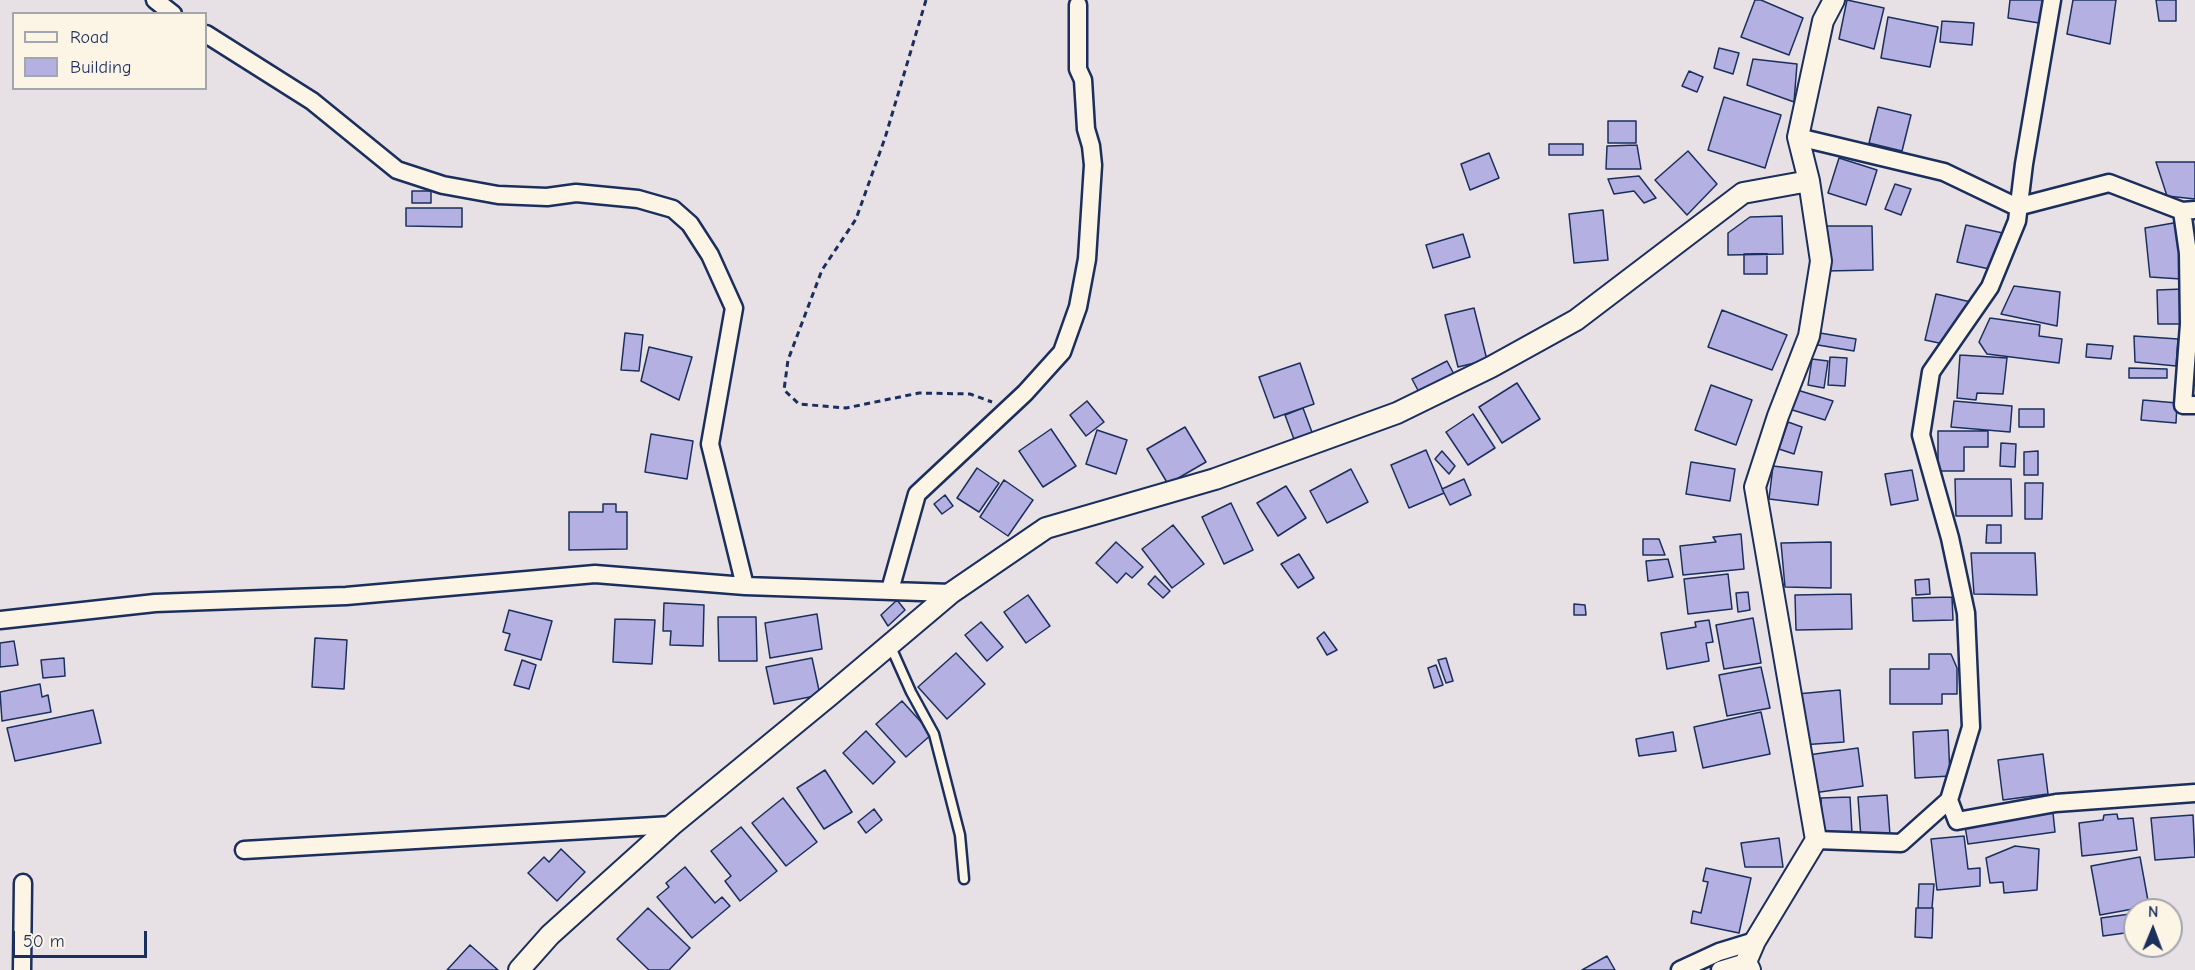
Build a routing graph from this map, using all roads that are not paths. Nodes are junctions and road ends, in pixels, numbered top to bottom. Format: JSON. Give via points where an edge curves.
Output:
{"nodes":[{"id":1,"x":155,"y":0,"type":"edge"},
{"id":2,"x":1834,"y":0,"type":"edge"},
{"id":3,"x":2052,"y":0,"type":"edge"},
{"id":4,"x":1079,"y":2,"type":"edge"},
{"id":5,"x":170,"y":12,"type":"edge"},
{"id":6,"x":207,"y":35,"type":"edge"},
{"id":7,"x":1797,"y":137,"type":"junction"},
{"id":8,"x":1809,"y":181,"type":"junction"},
{"id":9,"x":2017,"y":207,"type":"junction"},
{"id":10,"x":2188,"y":211,"type":"edge"},
{"id":11,"x":2195,"y":405,"type":"edge"},
{"id":12,"x":745,"y":586,"type":"junction"},
{"id":13,"x":890,"y":590,"type":"junction"},
{"id":14,"x":951,"y":593,"type":"junction"},
{"id":15,"x":0,"y":620,"type":"edge"},
{"id":16,"x":890,"y":645,"type":"junction"},
{"id":17,"x":2195,"y":793,"type":"edge"},
{"id":18,"x":1949,"y":800,"type":"junction"},
{"id":19,"x":672,"y":825,"type":"junction"},
{"id":20,"x":1816,"y":840,"type":"junction"},
{"id":21,"x":244,"y":850,"type":"dead end"},
{"id":22,"x":964,"y":879,"type":"dead end"},
{"id":23,"x":23,"y":884,"type":"dead end"},
{"id":24,"x":1755,"y":941,"type":"junction"},
{"id":25,"x":1748,"y":966,"type":"edge"},
{"id":26,"x":22,"y":970,"type":"edge"},
{"id":27,"x":519,"y":970,"type":"edge"},
{"id":28,"x":1680,"y":970,"type":"edge"},
{"id":29,"x":1719,"y":970,"type":"edge"}],
"edges":[{"from":1,"to":5,"type":"street"},
{"from":2,"to":7,"type":"street","via":[[1823,21]]},
{"from":3,"to":9,"type":"street"},
{"from":4,"to":13,"type":"street","via":[[1078,69],[1083,81],[1093,165],[1087,259],[1077,307],[1062,352],[917,494]]},
{"from":6,"to":12,"type":"street","via":[[312,101],[397,170],[443,185],[498,195],[576,194],[638,199],[673,209],[690,224],[710,255],[734,308],[710,444]]},
{"from":7,"to":8,"type":"street"},
{"from":7,"to":9,"type":"street","via":[[1944,172]]},
{"from":8,"to":14,"type":"street","via":[[1743,193],[1576,320],[1397,413],[1215,479],[1046,528]]},
{"from":8,"to":20,"type":"street","via":[[1821,261],[1809,336],[1755,487]]},
{"from":9,"to":10,"type":"street","via":[[2109,183]]},
{"from":9,"to":18,"type":"street","via":[[2017,221],[1990,287],[1931,372],[1921,435],[1966,613],[1971,727]]},
{"from":10,"to":11,"type":"street","via":[[2189,324],[2183,405]]},
{"from":12,"to":13,"type":"street"},
{"from":12,"to":15,"type":"street","via":[[595,574],[346,596],[155,603]]},
{"from":13,"to":14,"type":"street"},
{"from":14,"to":16,"type":"street"},
{"from":16,"to":19,"type":"street"},
{"from":16,"to":22,"type":"lane","via":[[934,734],[960,835]]},
{"from":17,"to":18,"type":"street","via":[[2056,803],[1957,821]]},
{"from":18,"to":20,"type":"street","via":[[1901,843]]},
{"from":19,"to":21,"type":"street"},
{"from":19,"to":27,"type":"street","via":[[550,935]]},
{"from":20,"to":24,"type":"street"},
{"from":23,"to":26,"type":"street"},
{"from":24,"to":25,"type":"street"},
{"from":24,"to":28,"type":"street"},
{"from":25,"to":29,"type":"street"}]}
